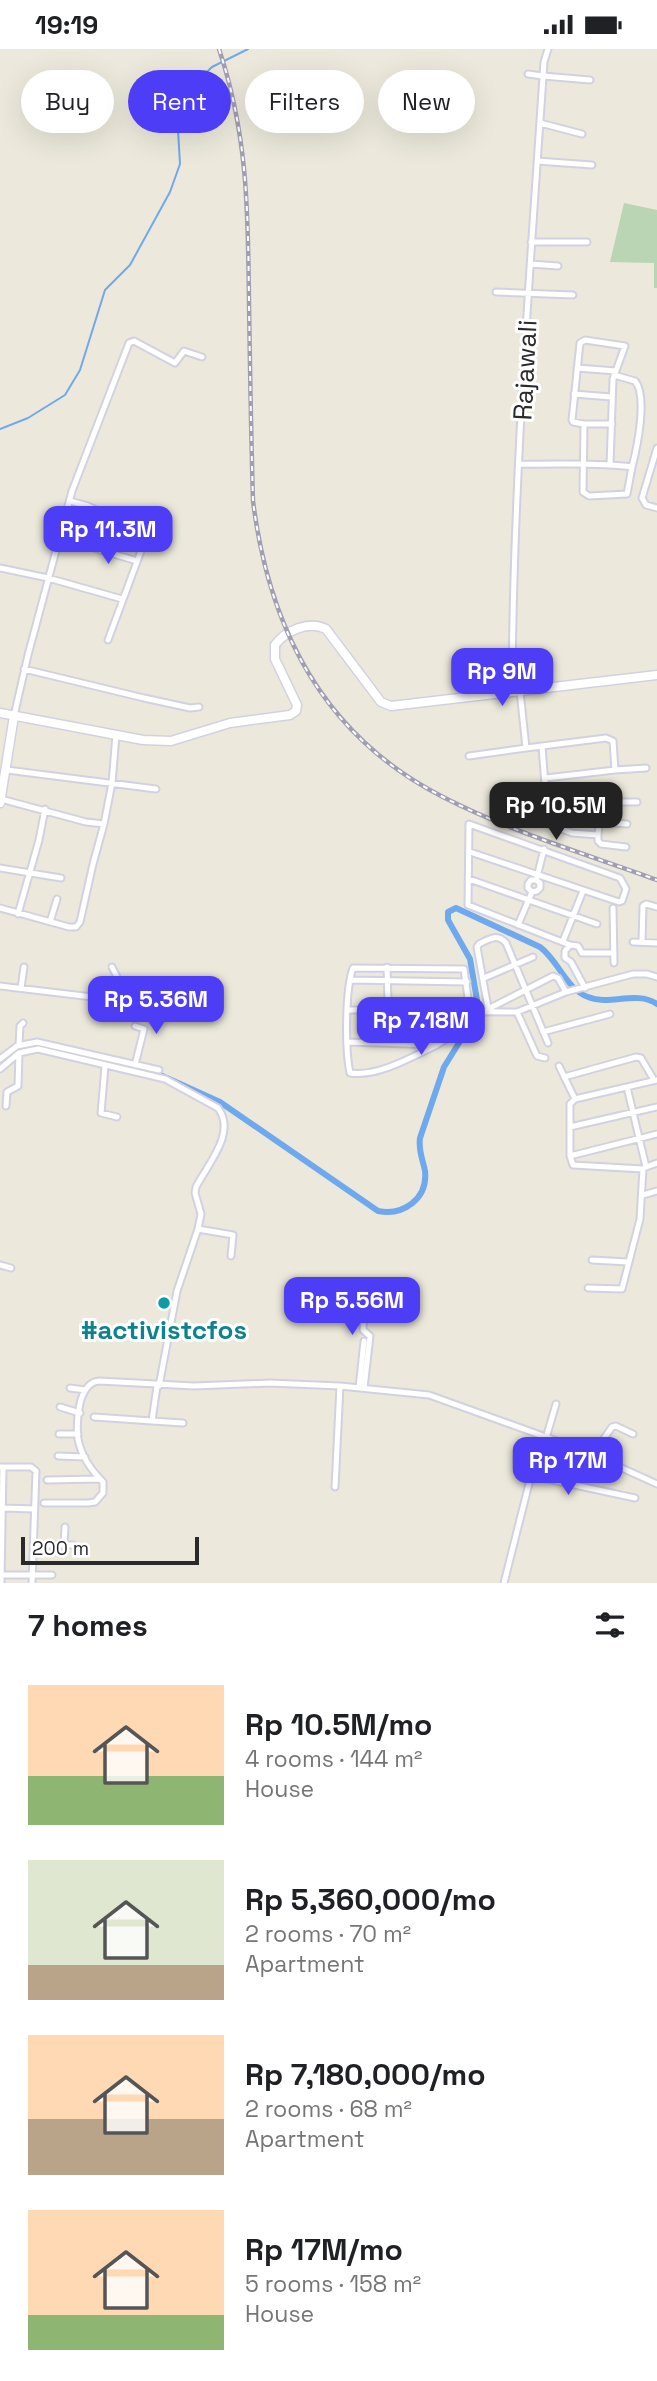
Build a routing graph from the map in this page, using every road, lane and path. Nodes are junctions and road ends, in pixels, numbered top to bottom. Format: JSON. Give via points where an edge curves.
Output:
{"nodes":[{"id":1,"x":548,"y":49,"type":"edge"},
{"id":2,"x":528,"y":74,"type":"dead end"},
{"id":3,"x":543,"y":76,"type":"junction"},
{"id":4,"x":590,"y":80,"type":"dead end"},
{"id":5,"x":540,"y":123,"type":"junction"},
{"id":6,"x":582,"y":134,"type":"dead end"},
{"id":7,"x":537,"y":161,"type":"junction"},
{"id":8,"x":593,"y":165,"type":"dead end"},
{"id":9,"x":531,"y":242,"type":"junction"},
{"id":10,"x":587,"y":242,"type":"dead end"},
{"id":11,"x":530,"y":264,"type":"junction"},
{"id":12,"x":558,"y":266,"type":"dead end"},
{"id":13,"x":496,"y":292,"type":"dead end"},
{"id":14,"x":529,"y":293,"type":"junction"},
{"id":15,"x":573,"y":295,"type":"dead end"},
{"id":16,"x":202,"y":357,"type":"dead end"},
{"id":17,"x":577,"y":368,"type":"junction"},
{"id":18,"x":615,"y":373,"type":"junction"},
{"id":19,"x":574,"y":394,"type":"junction"},
{"id":20,"x":611,"y":397,"type":"junction"},
{"id":21,"x":584,"y":424,"type":"junction"},
{"id":22,"x":612,"y":424,"type":"junction"},
{"id":23,"x":657,"y":448,"type":"edge"},
{"id":24,"x":520,"y":464,"type":"junction"},
{"id":25,"x":583,"y":465,"type":"junction"},
{"id":26,"x":610,"y":465,"type":"junction"},
{"id":27,"x":632,"y":467,"type":"junction"},
{"id":28,"x":648,"y":476,"type":"junction"},
{"id":29,"x":657,"y":477,"type":"edge"},
{"id":30,"x":70,"y":501,"type":"junction"},
{"id":31,"x":657,"y":508,"type":"edge"},
{"id":32,"x":157,"y":538,"type":"dead end"},
{"id":33,"x":87,"y":546,"type":"dead end"},
{"id":34,"x":141,"y":551,"type":"dead end"},
{"id":35,"x":137,"y":561,"type":"junction"},
{"id":36,"x":0,"y":568,"type":"edge"},
{"id":37,"x":48,"y":578,"type":"junction"},
{"id":38,"x":122,"y":599,"type":"junction"},
{"id":39,"x":107,"y":640,"type":"dead end"},
{"id":40,"x":24,"y":669,"type":"junction"},
{"id":41,"x":657,"y":675,"type":"edge"},
{"id":42,"x":516,"y":691,"type":"junction"},
{"id":43,"x":199,"y":707,"type":"dead end"},
{"id":44,"x":0,"y":713,"type":"edge"},
{"id":45,"x":14,"y":716,"type":"junction"},
{"id":46,"x":116,"y":735,"type":"junction"},
{"id":47,"x":542,"y":746,"type":"junction"},
{"id":48,"x":526,"y":748,"type":"junction"},
{"id":49,"x":469,"y":756,"type":"dead end"},
{"id":50,"x":646,"y":768,"type":"dead end"},
{"id":51,"x":7,"y":770,"type":"junction"},
{"id":52,"x":615,"y":771,"type":"junction"},
{"id":53,"x":546,"y":778,"type":"junction"},
{"id":54,"x":112,"y":783,"type":"junction"},
{"id":55,"x":156,"y":789,"type":"dead end"},
{"id":56,"x":1,"y":795,"type":"edge"},
{"id":57,"x":637,"y":802,"type":"dead end"},
{"id":58,"x":546,"y":805,"type":"junction"},
{"id":59,"x":601,"y":805,"type":"junction"},
{"id":60,"x":45,"y":809,"type":"junction"},
{"id":61,"x":600,"y":822,"type":"junction"},
{"id":62,"x":104,"y":824,"type":"junction"},
{"id":63,"x":627,"y":824,"type":"dead end"},
{"id":64,"x":598,"y":835,"type":"junction"},
{"id":65,"x":626,"y":847,"type":"dead end"},
{"id":66,"x":544,"y":849,"type":"junction"},
{"id":67,"x":471,"y":852,"type":"junction"},
{"id":68,"x":0,"y":868,"type":"edge"},
{"id":69,"x":29,"y":872,"type":"junction"},
{"id":70,"x":537,"y":877,"type":"junction"},
{"id":71,"x":61,"y":878,"type":"dead end"},
{"id":72,"x":469,"y":879,"type":"junction"},
{"id":73,"x":583,"y":891,"type":"junction"},
{"id":74,"x":57,"y":899,"type":"dead end"},
{"id":75,"x":528,"y":899,"type":"junction"},
{"id":76,"x":657,"y":907,"type":"edge"},
{"id":77,"x":0,"y":908,"type":"edge"},
{"id":78,"x":613,"y":908,"type":"dead end"},
{"id":79,"x":18,"y":914,"type":"junction"},
{"id":80,"x":573,"y":916,"type":"junction"},
{"id":81,"x":50,"y":922,"type":"junction"},
{"id":82,"x":597,"y":924,"type":"dead end"},
{"id":83,"x":518,"y":925,"type":"junction"},
{"id":84,"x":563,"y":941,"type":"junction"},
{"id":85,"x":634,"y":942,"type":"dead end"},
{"id":86,"x":642,"y":942,"type":"junction"},
{"id":87,"x":657,"y":943,"type":"edge"},
{"id":88,"x":570,"y":945,"type":"junction"},
{"id":89,"x":582,"y":953,"type":"junction"},
{"id":90,"x":614,"y":953,"type":"junction"},
{"id":91,"x":533,"y":957,"type":"dead end"},
{"id":92,"x":570,"y":962,"type":"junction"},
{"id":93,"x":614,"y":963,"type":"dead end"},
{"id":94,"x":516,"y":964,"type":"junction"},
{"id":95,"x":24,"y":967,"type":"dead end"},
{"id":96,"x":112,"y":967,"type":"dead end"},
{"id":97,"x":387,"y":967,"type":"junction"},
{"id":98,"x":484,"y":978,"type":"junction"},
{"id":99,"x":657,"y":978,"type":"edge"},
{"id":100,"x":387,"y":979,"type":"junction"},
{"id":101,"x":350,"y":980,"type":"junction"},
{"id":102,"x":467,"y":982,"type":"junction"},
{"id":103,"x":0,"y":986,"type":"edge"},
{"id":104,"x":21,"y":988,"type":"junction"},
{"id":105,"x":581,"y":989,"type":"junction"},
{"id":106,"x":526,"y":990,"type":"junction"},
{"id":107,"x":566,"y":992,"type":"junction"},
{"id":108,"x":114,"y":1000,"type":"junction"},
{"id":109,"x":126,"y":1001,"type":"dead end"},
{"id":110,"x":388,"y":1002,"type":"junction"},
{"id":111,"x":532,"y":1006,"type":"junction"},
{"id":112,"x":348,"y":1010,"type":"junction"},
{"id":113,"x":377,"y":1010,"type":"junction"},
{"id":114,"x":396,"y":1011,"type":"junction"},
{"id":115,"x":478,"y":1012,"type":"junction"},
{"id":116,"x":517,"y":1012,"type":"junction"},
{"id":117,"x":455,"y":1013,"type":"junction"},
{"id":118,"x":610,"y":1014,"type":"dead end"},
{"id":119,"x":387,"y":1021,"type":"junction"},
{"id":120,"x":23,"y":1023,"type":"dead end"},
{"id":121,"x":135,"y":1026,"type":"dead end"},
{"id":122,"x":543,"y":1032,"type":"junction"},
{"id":123,"x":348,"y":1042,"type":"junction"},
{"id":124,"x":386,"y":1043,"type":"junction"},
{"id":125,"x":548,"y":1043,"type":"dead end"},
{"id":126,"x":19,"y":1045,"type":"junction"},
{"id":127,"x":437,"y":1045,"type":"junction"},
{"id":128,"x":19,"y":1053,"type":"junction"},
{"id":129,"x":545,"y":1058,"type":"dead end"},
{"id":130,"x":0,"y":1059,"type":"edge"},
{"id":131,"x":105,"y":1066,"type":"junction"},
{"id":132,"x":559,"y":1066,"type":"dead end"},
{"id":133,"x":134,"y":1068,"type":"junction"},
{"id":134,"x":0,"y":1069,"type":"edge"},
{"id":135,"x":159,"y":1070,"type":"dead end"},
{"id":136,"x":564,"y":1077,"type":"junction"},
{"id":137,"x":655,"y":1080,"type":"edge"},
{"id":138,"x":627,"y":1087,"type":"junction"},
{"id":139,"x":575,"y":1099,"type":"junction"},
{"id":140,"x":6,"y":1106,"type":"dead end"},
{"id":141,"x":657,"y":1107,"type":"edge"},
{"id":142,"x":633,"y":1113,"type":"junction"},
{"id":143,"x":117,"y":1117,"type":"dead end"},
{"id":144,"x":570,"y":1127,"type":"junction"},
{"id":145,"x":657,"y":1134,"type":"edge"},
{"id":146,"x":640,"y":1139,"type":"junction"},
{"id":147,"x":570,"y":1156,"type":"junction"},
{"id":148,"x":657,"y":1163,"type":"edge"},
{"id":149,"x":644,"y":1168,"type":"junction"},
{"id":150,"x":657,"y":1191,"type":"edge"},
{"id":151,"x":643,"y":1195,"type":"junction"},
{"id":152,"x":198,"y":1229,"type":"junction"},
{"id":153,"x":231,"y":1256,"type":"dead end"},
{"id":154,"x":593,"y":1260,"type":"dead end"},
{"id":155,"x":628,"y":1262,"type":"junction"},
{"id":156,"x":0,"y":1265,"type":"edge"},
{"id":157,"x":11,"y":1268,"type":"dead end"},
{"id":158,"x":365,"y":1286,"type":"dead end"},
{"id":159,"x":588,"y":1289,"type":"dead end"},
{"id":160,"x":364,"y":1341,"type":"dead end"},
{"id":161,"x":158,"y":1386,"type":"junction"},
{"id":162,"x":340,"y":1386,"type":"junction"},
{"id":163,"x":70,"y":1388,"type":"dead end"},
{"id":164,"x":362,"y":1388,"type":"junction"},
{"id":165,"x":85,"y":1390,"type":"junction"},
{"id":166,"x":556,"y":1404,"type":"dead end"},
{"id":167,"x":60,"y":1407,"type":"dead end"},
{"id":168,"x":80,"y":1413,"type":"junction"},
{"id":169,"x":94,"y":1417,"type":"dead end"},
{"id":170,"x":152,"y":1421,"type":"junction"},
{"id":171,"x":183,"y":1423,"type":"dead end"},
{"id":172,"x":59,"y":1434,"type":"dead end"},
{"id":173,"x":78,"y":1434,"type":"junction"},
{"id":174,"x":634,"y":1434,"type":"dead end"},
{"id":175,"x":544,"y":1437,"type":"junction"},
{"id":176,"x":593,"y":1454,"type":"junction"},
{"id":177,"x":58,"y":1456,"type":"dead end"},
{"id":178,"x":85,"y":1457,"type":"junction"},
{"id":179,"x":1,"y":1467,"type":"edge"},
{"id":180,"x":533,"y":1476,"type":"junction"},
{"id":181,"x":100,"y":1479,"type":"junction"},
{"id":182,"x":47,"y":1480,"type":"dead end"},
{"id":183,"x":657,"y":1484,"type":"edge"},
{"id":184,"x":335,"y":1487,"type":"dead end"},
{"id":185,"x":635,"y":1498,"type":"dead end"},
{"id":186,"x":44,"y":1503,"type":"dead end"},
{"id":187,"x":3,"y":1508,"type":"junction"},
{"id":188,"x":34,"y":1509,"type":"junction"},
{"id":189,"x":65,"y":1527,"type":"dead end"},
{"id":190,"x":33,"y":1545,"type":"junction"},
{"id":191,"x":64,"y":1545,"type":"junction"},
{"id":192,"x":73,"y":1545,"type":"dead end"},
{"id":193,"x":33,"y":1573,"type":"junction"},
{"id":194,"x":1,"y":1575,"type":"edge"},
{"id":195,"x":52,"y":1575,"type":"dead end"},
{"id":196,"x":1,"y":1583,"type":"edge"},
{"id":197,"x":32,"y":1583,"type":"edge"},
{"id":198,"x":504,"y":1583,"type":"edge"}],
"edges":[{"from":1,"to":3,"type":"street","name":"Rajawali"},
{"from":2,"to":3,"type":"street"},
{"from":3,"to":4,"type":"street"},
{"from":3,"to":5,"type":"street","name":"Rajawali"},
{"from":5,"to":6,"type":"street"},
{"from":5,"to":7,"type":"street","name":"Rajawali"},
{"from":7,"to":8,"type":"street"},
{"from":7,"to":9,"type":"street","name":"Rajawali"},
{"from":9,"to":10,"type":"street"},
{"from":9,"to":11,"type":"street","name":"Rajawali"},
{"from":11,"to":12,"type":"street"},
{"from":11,"to":14,"type":"street","name":"Rajawali"},
{"from":13,"to":14,"type":"street"},
{"from":14,"to":15,"type":"street"},
{"from":14,"to":24,"type":"street","name":"Rajawali"},
{"from":16,"to":30,"type":"street","via":[[184,351],[175,363],[130,341]]},
{"from":17,"to":18,"type":"street"},
{"from":17,"to":18,"type":"street","via":[[583,340],[625,345]]},
{"from":17,"to":19,"type":"street"},
{"from":18,"to":20,"type":"street"},
{"from":18,"to":27,"type":"street","via":[[639,384],[639,437]]},
{"from":19,"to":20,"type":"street"},
{"from":19,"to":21,"type":"street","via":[[572,421]]},
{"from":20,"to":22,"type":"street"},
{"from":21,"to":22,"type":"street"},
{"from":21,"to":25,"type":"street"},
{"from":22,"to":26,"type":"street"},
{"from":23,"to":28,"type":"street"},
{"from":24,"to":25,"type":"street"},
{"from":24,"to":42,"type":"street","name":"Rajawali","via":[[513,628]]},
{"from":25,"to":26,"type":"street"},
{"from":25,"to":27,"type":"street","via":[[583,489],[589,496],[626,496]]},
{"from":26,"to":27,"type":"street"},
{"from":28,"to":29,"type":"street"},
{"from":28,"to":31,"type":"street","via":[[642,498],[646,505]]},
{"from":30,"to":32,"type":"street"},
{"from":30,"to":37,"type":"street"},
{"from":33,"to":35,"type":"street"},
{"from":34,"to":35,"type":"street"},
{"from":35,"to":38,"type":"street"},
{"from":36,"to":37,"type":"street"},
{"from":37,"to":38,"type":"street"},
{"from":37,"to":40,"type":"street"},
{"from":38,"to":39,"type":"street"},
{"from":40,"to":43,"type":"street"},
{"from":40,"to":45,"type":"street"},
{"from":41,"to":42,"type":"street"},
{"from":42,"to":46,"type":"street","via":[[391,706],[381,702],[326,629],[312,625],[282,637],[275,645],[275,659],[296,700],[293,713],[230,723],[171,741]]},
{"from":42,"to":48,"type":"street","name":"Rajawali"},
{"from":44,"to":45,"type":"street"},
{"from":45,"to":46,"type":"street"},
{"from":45,"to":51,"type":"street"},
{"from":46,"to":54,"type":"street"},
{"from":47,"to":48,"type":"street"},
{"from":47,"to":52,"type":"street","via":[[610,739]]},
{"from":47,"to":53,"type":"street"},
{"from":48,"to":49,"type":"street"},
{"from":50,"to":52,"type":"street"},
{"from":51,"to":54,"type":"street"},
{"from":51,"to":56,"type":"street"},
{"from":52,"to":53,"type":"street"},
{"from":53,"to":58,"type":"street"},
{"from":54,"to":55,"type":"street"},
{"from":54,"to":62,"type":"street"},
{"from":56,"to":60,"type":"street"},
{"from":57,"to":59,"type":"street"},
{"from":58,"to":59,"type":"street"},
{"from":58,"to":64,"type":"street","via":[[548,824],[572,833]]},
{"from":59,"to":61,"type":"street"},
{"from":60,"to":62,"type":"street"},
{"from":60,"to":69,"type":"street"},
{"from":61,"to":63,"type":"street"},
{"from":61,"to":64,"type":"street"},
{"from":62,"to":81,"type":"street","via":[[80,922],[76,927]]},
{"from":64,"to":65,"type":"street","via":[[601,844]]},
{"from":66,"to":67,"type":"street","via":[[470,823]]},
{"from":66,"to":70,"type":"street"},
{"from":66,"to":73,"type":"street","via":[[615,875],[626,889],[619,902]]},
{"from":67,"to":70,"type":"street"},
{"from":67,"to":72,"type":"street"},
{"from":68,"to":69,"type":"street"},
{"from":69,"to":71,"type":"street"},
{"from":69,"to":79,"type":"street"},
{"from":70,"to":73,"type":"street"},
{"from":70,"to":75,"type":"street","via":[[528,884],[532,891]]},
{"from":72,"to":75,"type":"street"},
{"from":72,"to":83,"type":"street","via":[[468,905]]},
{"from":73,"to":80,"type":"street"},
{"from":74,"to":81,"type":"street"},
{"from":75,"to":80,"type":"street"},
{"from":75,"to":83,"type":"street"},
{"from":76,"to":86,"type":"street","via":[[644,904]]},
{"from":77,"to":79,"type":"street"},
{"from":78,"to":90,"type":"street"},
{"from":79,"to":81,"type":"street"},
{"from":80,"to":82,"type":"street"},
{"from":80,"to":84,"type":"street"},
{"from":83,"to":84,"type":"street"},
{"from":84,"to":88,"type":"street"},
{"from":85,"to":86,"type":"street"},
{"from":86,"to":87,"type":"street"},
{"from":88,"to":89,"type":"street","via":[[578,946]]},
{"from":88,"to":92,"type":"street","via":[[564,954]]},
{"from":89,"to":90,"type":"street"},
{"from":89,"to":92,"type":"street","via":[[579,961]]},
{"from":90,"to":93,"type":"street"},
{"from":91,"to":94,"type":"street"},
{"from":92,"to":105,"type":"street"},
{"from":94,"to":98,"type":"street"},
{"from":94,"to":98,"type":"street","via":[[502,938],[490,939],[477,947]]},
{"from":94,"to":106,"type":"street"},
{"from":95,"to":104,"type":"street"},
{"from":96,"to":108,"type":"street","via":[[117,977]]},
{"from":97,"to":100,"type":"street"},
{"from":97,"to":101,"type":"street","via":[[355,968]]},
{"from":97,"to":102,"type":"street","via":[[464,969]]},
{"from":98,"to":115,"type":"street"},
{"from":99,"to":105,"type":"street","via":[[639,973]]},
{"from":100,"to":101,"type":"street"},
{"from":100,"to":102,"type":"street"},
{"from":100,"to":110,"type":"street"},
{"from":101,"to":112,"type":"street"},
{"from":102,"to":115,"type":"street"},
{"from":103,"to":104,"type":"street"},
{"from":104,"to":108,"type":"street"},
{"from":105,"to":107,"type":"street"},
{"from":106,"to":107,"type":"street","via":[[555,976]]},
{"from":106,"to":111,"type":"street"},
{"from":106,"to":115,"type":"street"},
{"from":107,"to":111,"type":"street"},
{"from":108,"to":109,"type":"street"},
{"from":110,"to":113,"type":"street"},
{"from":110,"to":114,"type":"street"},
{"from":111,"to":116,"type":"street"},
{"from":111,"to":122,"type":"street"},
{"from":112,"to":113,"type":"street"},
{"from":112,"to":123,"type":"street"},
{"from":113,"to":119,"type":"street"},
{"from":114,"to":117,"type":"street"},
{"from":114,"to":119,"type":"street"},
{"from":115,"to":116,"type":"street"},
{"from":115,"to":117,"type":"street"},
{"from":116,"to":129,"type":"street","via":[[537,1056]]},
{"from":117,"to":127,"type":"street","via":[[449,1037]]},
{"from":118,"to":122,"type":"street"},
{"from":119,"to":124,"type":"street"},
{"from":120,"to":126,"type":"street"},
{"from":121,"to":133,"type":"street","via":[[144,1029]]},
{"from":122,"to":125,"type":"street"},
{"from":123,"to":124,"type":"street"},
{"from":123,"to":127,"type":"street","via":[[351,1073],[371,1071]]},
{"from":124,"to":127,"type":"street"},
{"from":126,"to":130,"type":"street"},
{"from":126,"to":133,"type":"street","via":[[48,1044]]},
{"from":128,"to":131,"type":"street","via":[[38,1049]]},
{"from":128,"to":134,"type":"street"},
{"from":128,"to":140,"type":"street","via":[[18,1088],[8,1091]]},
{"from":131,"to":133,"type":"street"},
{"from":131,"to":143,"type":"street","via":[[101,1113]]},
{"from":132,"to":136,"type":"street"},
{"from":133,"to":135,"type":"street"},
{"from":133,"to":152,"type":"street","via":[[165,1079],[222,1113],[217,1153],[196,1187],[201,1214]]},
{"from":136,"to":137,"type":"street","via":[[641,1058]]},
{"from":136,"to":139,"type":"street"},
{"from":137,"to":138,"type":"street"},
{"from":138,"to":139,"type":"street"},
{"from":138,"to":142,"type":"street"},
{"from":139,"to":144,"type":"street","via":[[570,1104]]},
{"from":141,"to":142,"type":"street"},
{"from":142,"to":144,"type":"street"},
{"from":142,"to":146,"type":"street"},
{"from":144,"to":147,"type":"street"},
{"from":145,"to":146,"type":"street"},
{"from":146,"to":147,"type":"street"},
{"from":146,"to":149,"type":"street"},
{"from":147,"to":149,"type":"street","via":[[575,1165]]},
{"from":148,"to":149,"type":"street"},
{"from":149,"to":151,"type":"street"},
{"from":150,"to":151,"type":"street"},
{"from":151,"to":155,"type":"street"},
{"from":152,"to":153,"type":"street","via":[[233,1235]]},
{"from":152,"to":161,"type":"street","via":[[177,1291]]},
{"from":154,"to":155,"type":"street"},
{"from":155,"to":159,"type":"street","via":[[622,1289]]},
{"from":156,"to":157,"type":"street"},
{"from":158,"to":164,"type":"street","via":[[363,1330],[370,1336]]},
{"from":160,"to":164,"type":"street"},
{"from":161,"to":162,"type":"street"},
{"from":161,"to":165,"type":"street","via":[[99,1381]]},
{"from":161,"to":170,"type":"street"},
{"from":162,"to":164,"type":"street"},
{"from":162,"to":184,"type":"street"},
{"from":163,"to":165,"type":"street"},
{"from":164,"to":175,"type":"street","via":[[429,1395]]},
{"from":165,"to":168,"type":"street"},
{"from":166,"to":175,"type":"street"},
{"from":167,"to":168,"type":"street"},
{"from":168,"to":173,"type":"street"},
{"from":169,"to":170,"type":"street"},
{"from":170,"to":171,"type":"street"},
{"from":172,"to":173,"type":"street"},
{"from":173,"to":178,"type":"street"},
{"from":174,"to":176,"type":"street","via":[[612,1427]]},
{"from":175,"to":176,"type":"street"},
{"from":175,"to":180,"type":"street"},
{"from":176,"to":183,"type":"street"},
{"from":177,"to":178,"type":"street"},
{"from":178,"to":181,"type":"street"},
{"from":179,"to":187,"type":"street"},
{"from":179,"to":188,"type":"street","via":[[35,1469]]},
{"from":180,"to":185,"type":"street"},
{"from":180,"to":198,"type":"street"},
{"from":181,"to":182,"type":"street"},
{"from":181,"to":186,"type":"street","via":[[105,1486],[95,1502]]},
{"from":187,"to":188,"type":"street"},
{"from":187,"to":194,"type":"street"},
{"from":188,"to":190,"type":"street"},
{"from":189,"to":191,"type":"street"},
{"from":190,"to":191,"type":"street"},
{"from":190,"to":193,"type":"street"},
{"from":191,"to":192,"type":"street"},
{"from":193,"to":194,"type":"street"},
{"from":193,"to":195,"type":"street"},
{"from":193,"to":197,"type":"street"},
{"from":194,"to":196,"type":"street"}]}
